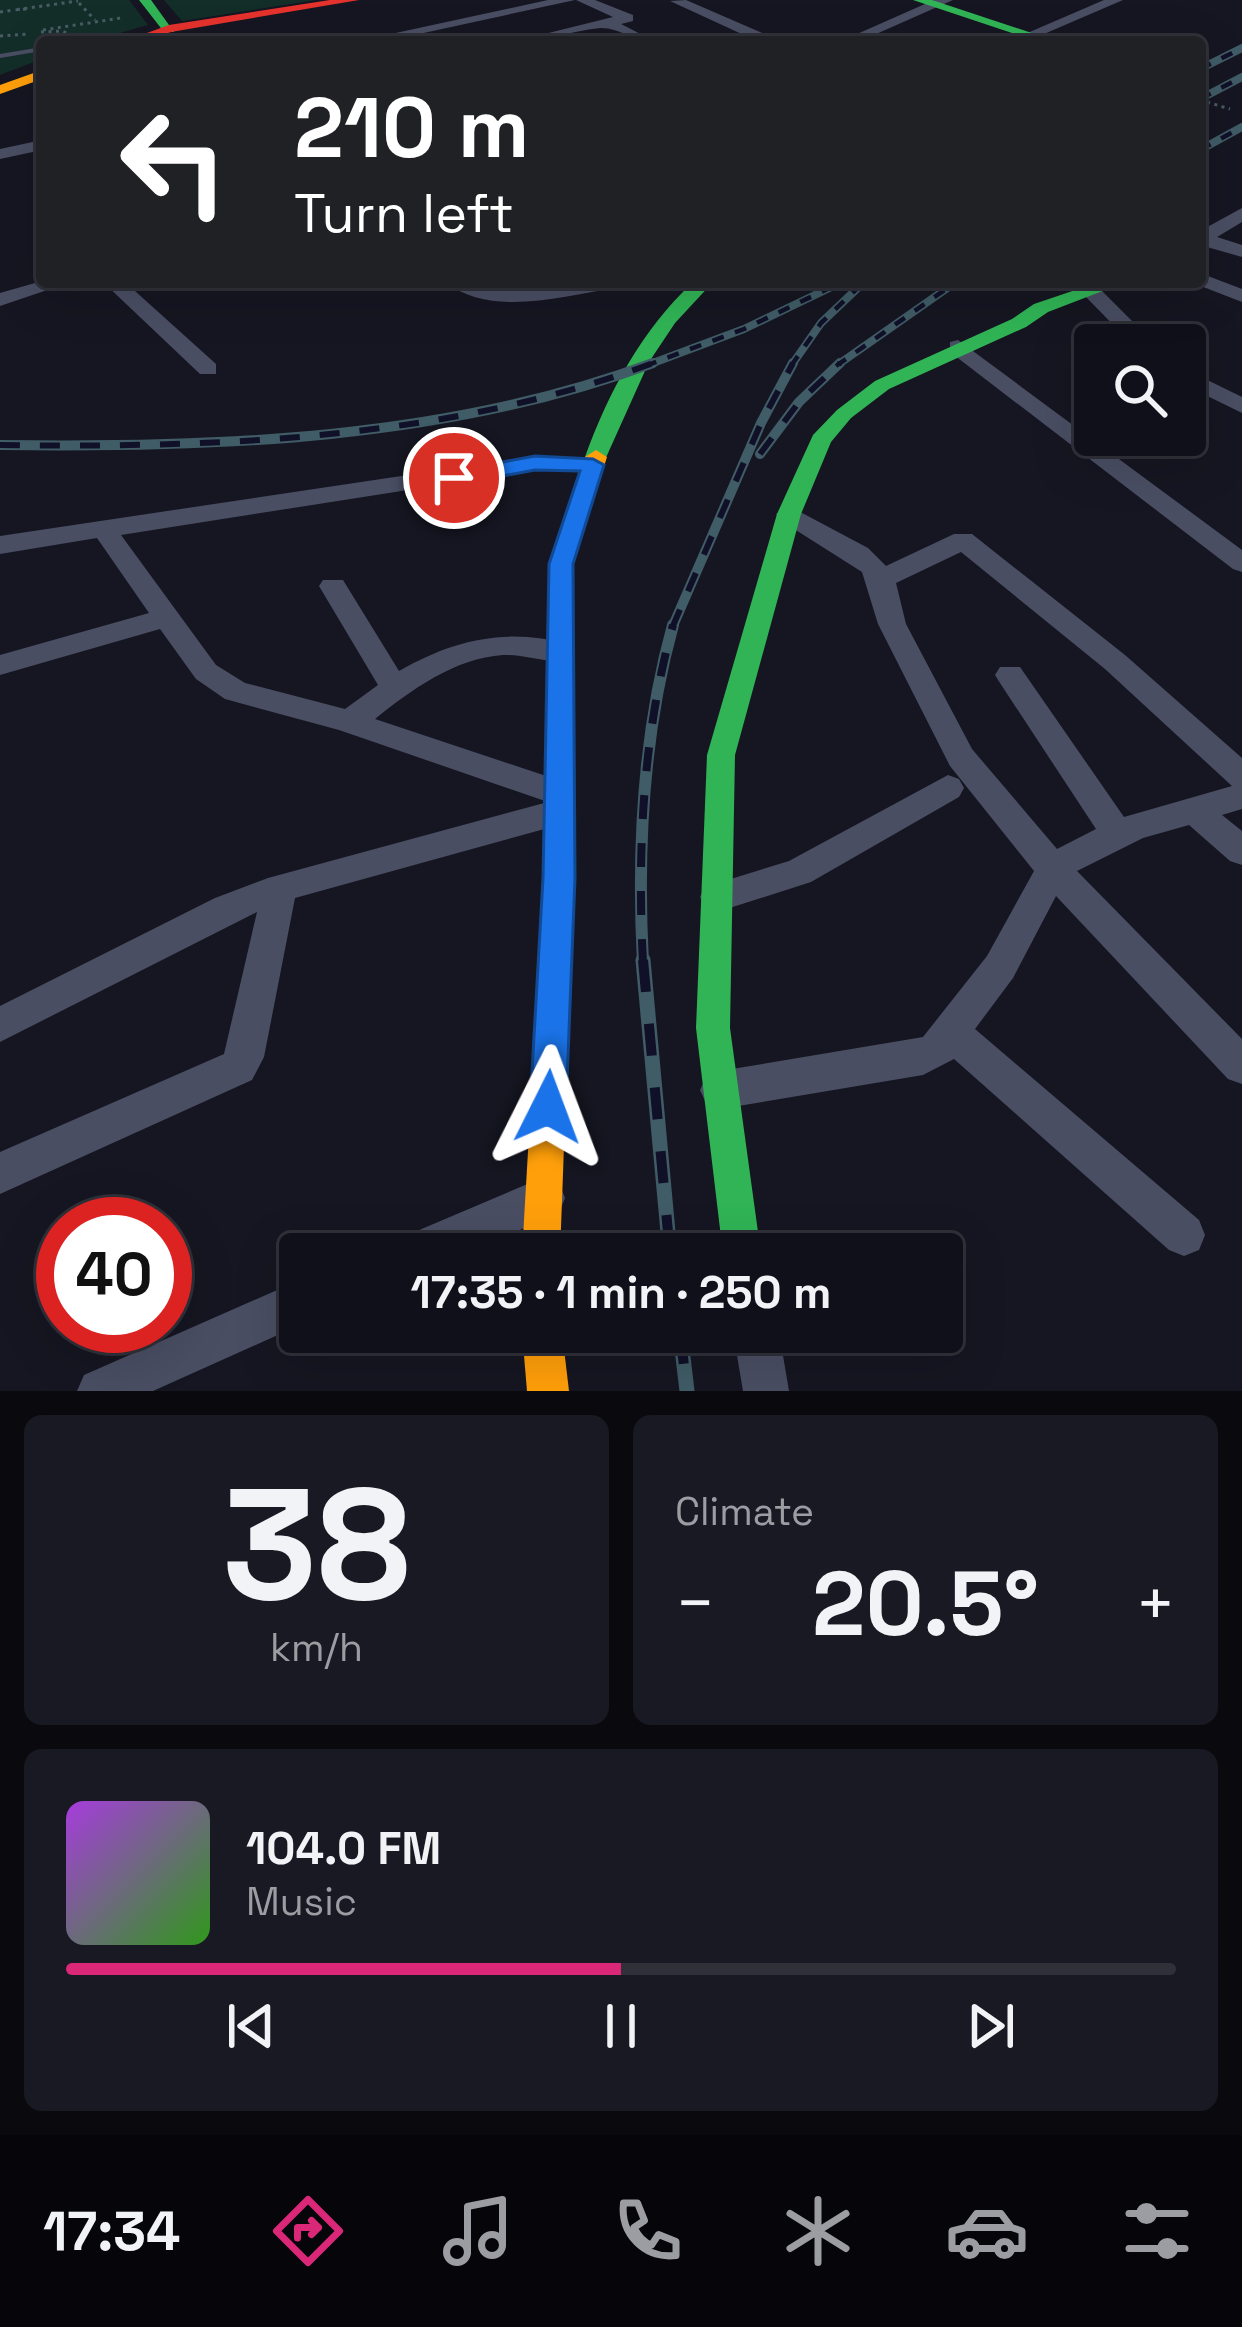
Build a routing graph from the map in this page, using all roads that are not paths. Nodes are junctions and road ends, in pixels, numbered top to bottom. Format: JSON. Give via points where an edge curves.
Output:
{"nodes":[{"id":1,"x":145,"y":0,"type":"edge"},
{"id":2,"x":353,"y":0,"type":"edge"},
{"id":3,"x":568,"y":0,"type":"edge"},
{"id":4,"x":583,"y":0,"type":"edge"},
{"id":5,"x":1116,"y":0,"type":"edge"},
{"id":6,"x":935,"y":1,"type":"edge"},
{"id":7,"x":677,"y":2,"type":"edge"},
{"id":8,"x":521,"y":10,"type":"junction"},
{"id":9,"x":487,"y":16,"type":"junction"},
{"id":10,"x":604,"y":22,"type":"junction"},
{"id":11,"x":562,"y":32,"type":"junction"},
{"id":12,"x":145,"y":34,"type":"edge"},
{"id":13,"x":390,"y":36,"type":"edge"},
{"id":14,"x":516,"y":36,"type":"edge"},
{"id":15,"x":545,"y":36,"type":"edge"},
{"id":16,"x":636,"y":36,"type":"edge"},
{"id":17,"x":757,"y":36,"type":"edge"},
{"id":18,"x":867,"y":36,"type":"edge"},
{"id":19,"x":1036,"y":36,"type":"edge"},
{"id":20,"x":1046,"y":36,"type":"edge"},
{"id":21,"x":36,"y":50,"type":"edge"},
{"id":22,"x":0,"y":56,"type":"edge"},
{"id":23,"x":36,"y":76,"type":"edge"},
{"id":24,"x":0,"y":90,"type":"edge"},
{"id":25,"x":36,"y":146,"type":"edge"},
{"id":26,"x":0,"y":154,"type":"edge"},
{"id":27,"x":1242,"y":214,"type":"edge"},
{"id":28,"x":1206,"y":235,"type":"edge"},
{"id":29,"x":1206,"y":240,"type":"edge"},
{"id":30,"x":1242,"y":251,"type":"edge"},
{"id":31,"x":1206,"y":282,"type":"edge"},
{"id":32,"x":41,"y":288,"type":"edge"},
{"id":33,"x":120,"y":288,"type":"edge"},
{"id":34,"x":469,"y":288,"type":"edge"},
{"id":35,"x":581,"y":288,"type":"edge"},
{"id":36,"x":690,"y":288,"type":"edge"},
{"id":37,"x":1100,"y":288,"type":"edge"},
{"id":38,"x":1105,"y":288,"type":"edge"},
{"id":39,"x":1242,"y":296,"type":"edge"},
{"id":40,"x":0,"y":300,"type":"edge"},
{"id":41,"x":1130,"y":324,"type":"edge"},
{"id":42,"x":958,"y":347,"type":"junction"},
{"id":43,"x":208,"y":369,"type":"dead end"},
{"id":44,"x":1206,"y":387,"type":"edge"},
{"id":45,"x":1242,"y":406,"type":"edge"},
{"id":46,"x":593,"y":465,"type":"junction"},
{"id":47,"x":789,"y":514,"type":"junction"},
{"id":48,"x":104,"y":530,"type":"junction"},
{"id":49,"x":0,"y":545,"type":"edge"},
{"id":50,"x":1242,"y":563,"type":"edge"},
{"id":51,"x":880,"y":580,"type":"junction"},
{"id":52,"x":332,"y":586,"type":"dead end"},
{"id":53,"x":167,"y":617,"type":"junction"},
{"id":54,"x":560,"y":652,"type":"junction"},
{"id":55,"x":0,"y":664,"type":"edge"},
{"id":56,"x":1010,"y":675,"type":"dead end"},
{"id":57,"x":394,"y":688,"type":"junction"},
{"id":58,"x":350,"y":722,"type":"junction"},
{"id":59,"x":1242,"y":777,"type":"edge"},
{"id":60,"x":948,"y":788,"type":"dead end"},
{"id":61,"x":1242,"y":796,"type":"edge"},
{"id":62,"x":559,"y":802,"type":"junction"},
{"id":63,"x":1193,"y":809,"type":"junction"},
{"id":64,"x":1117,"y":835,"type":"junction"},
{"id":65,"x":1242,"y":850,"type":"edge"},
{"id":66,"x":1053,"y":869,"type":"junction"},
{"id":67,"x":280,"y":888,"type":"junction"},
{"id":68,"x":717,"y":897,"type":"junction"},
{"id":69,"x":0,"y":1024,"type":"edge"},
{"id":70,"x":951,"y":1032,"type":"junction"},
{"id":71,"x":1242,"y":1066,"type":"edge"},
{"id":72,"x":720,"y":1090,"type":"junction"},
{"id":73,"x":0,"y":1173,"type":"edge"},
{"id":74,"x":544,"y":1198,"type":"junction"},
{"id":75,"x":462,"y":1233,"type":"edge"},
{"id":76,"x":543,"y":1233,"type":"edge"},
{"id":77,"x":739,"y":1233,"type":"edge"},
{"id":78,"x":1184,"y":1235,"type":"dead end"},
{"id":79,"x":279,"y":1311,"type":"edge"},
{"id":80,"x":544,"y":1353,"type":"edge"},
{"id":81,"x":760,"y":1353,"type":"edge"},
{"id":82,"x":100,"y":1391,"type":"edge"},
{"id":83,"x":548,"y":1391,"type":"edge"},
{"id":84,"x":766,"y":1391,"type":"edge"}],
"edges":[{"from":1,"to":12,"type":"main road"},
{"from":2,"to":12,"type":"main road"},
{"from":3,"to":8,"type":"street"},
{"from":4,"to":10,"type":"street","via":[[628,18]]},
{"from":5,"to":20,"type":"street"},
{"from":6,"to":18,"type":"street"},
{"from":6,"to":19,"type":"main road"},
{"from":7,"to":17,"type":"street"},
{"from":8,"to":9,"type":"street"},
{"from":8,"to":11,"type":"street"},
{"from":9,"to":13,"type":"street"},
{"from":9,"to":14,"type":"street"},
{"from":10,"to":11,"type":"street"},
{"from":10,"to":16,"type":"street"},
{"from":11,"to":15,"type":"street"},
{"from":21,"to":22,"type":"lane"},
{"from":23,"to":24,"type":"main road"},
{"from":25,"to":26,"type":"street"},
{"from":27,"to":28,"type":"street"},
{"from":29,"to":30,"type":"street"},
{"from":31,"to":39,"type":"street"},
{"from":32,"to":40,"type":"street"},
{"from":33,"to":43,"type":"street"},
{"from":34,"to":35,"type":"street","via":[[531,297]]},
{"from":36,"to":46,"type":"main road","via":[[612,408]]},
{"from":37,"to":42,"type":"main road"},
{"from":38,"to":41,"type":"street"},
{"from":42,"to":47,"type":"main road","via":[[844,414],[821,440]]},
{"from":42,"to":50,"type":"street"},
{"from":44,"to":45,"type":"street"},
{"from":46,"to":48,"type":"street","via":[[535,463]]},
{"from":46,"to":54,"type":"main road","via":[[561,564]]},
{"from":47,"to":51,"type":"street","via":[[859,554]]},
{"from":47,"to":68,"type":"main road","via":[[721,755]]},
{"from":48,"to":49,"type":"street"},
{"from":48,"to":53,"type":"street"},
{"from":51,"to":59,"type":"street","via":[[963,540]]},
{"from":51,"to":66,"type":"street","via":[[937,718]]},
{"from":52,"to":57,"type":"street"},
{"from":53,"to":55,"type":"street"},
{"from":53,"to":58,"type":"street","via":[[206,672],[236,691]]},
{"from":54,"to":57,"type":"street","via":[[498,645]]},
{"from":54,"to":62,"type":"main road"},
{"from":56,"to":64,"type":"street"},
{"from":57,"to":58,"type":"street"},
{"from":58,"to":62,"type":"street"},
{"from":60,"to":68,"type":"street","via":[[799,872]]},
{"from":61,"to":63,"type":"street"},
{"from":62,"to":67,"type":"street"},
{"from":62,"to":74,"type":"main road"},
{"from":63,"to":64,"type":"street"},
{"from":63,"to":65,"type":"street"},
{"from":64,"to":66,"type":"street"},
{"from":66,"to":70,"type":"street","via":[[1000,967]]},
{"from":66,"to":71,"type":"street"},
{"from":67,"to":69,"type":"street"},
{"from":67,"to":73,"type":"street","via":[[238,1067]]},
{"from":68,"to":72,"type":"main road","via":[[713,1028]]},
{"from":70,"to":72,"type":"street","via":[[923,1058]]},
{"from":70,"to":78,"type":"street"},
{"from":72,"to":77,"type":"main road"},
{"from":74,"to":75,"type":"street"},
{"from":74,"to":76,"type":"main road"},
{"from":79,"to":82,"type":"street"},
{"from":80,"to":83,"type":"main road"},
{"from":81,"to":84,"type":"street"}]}
